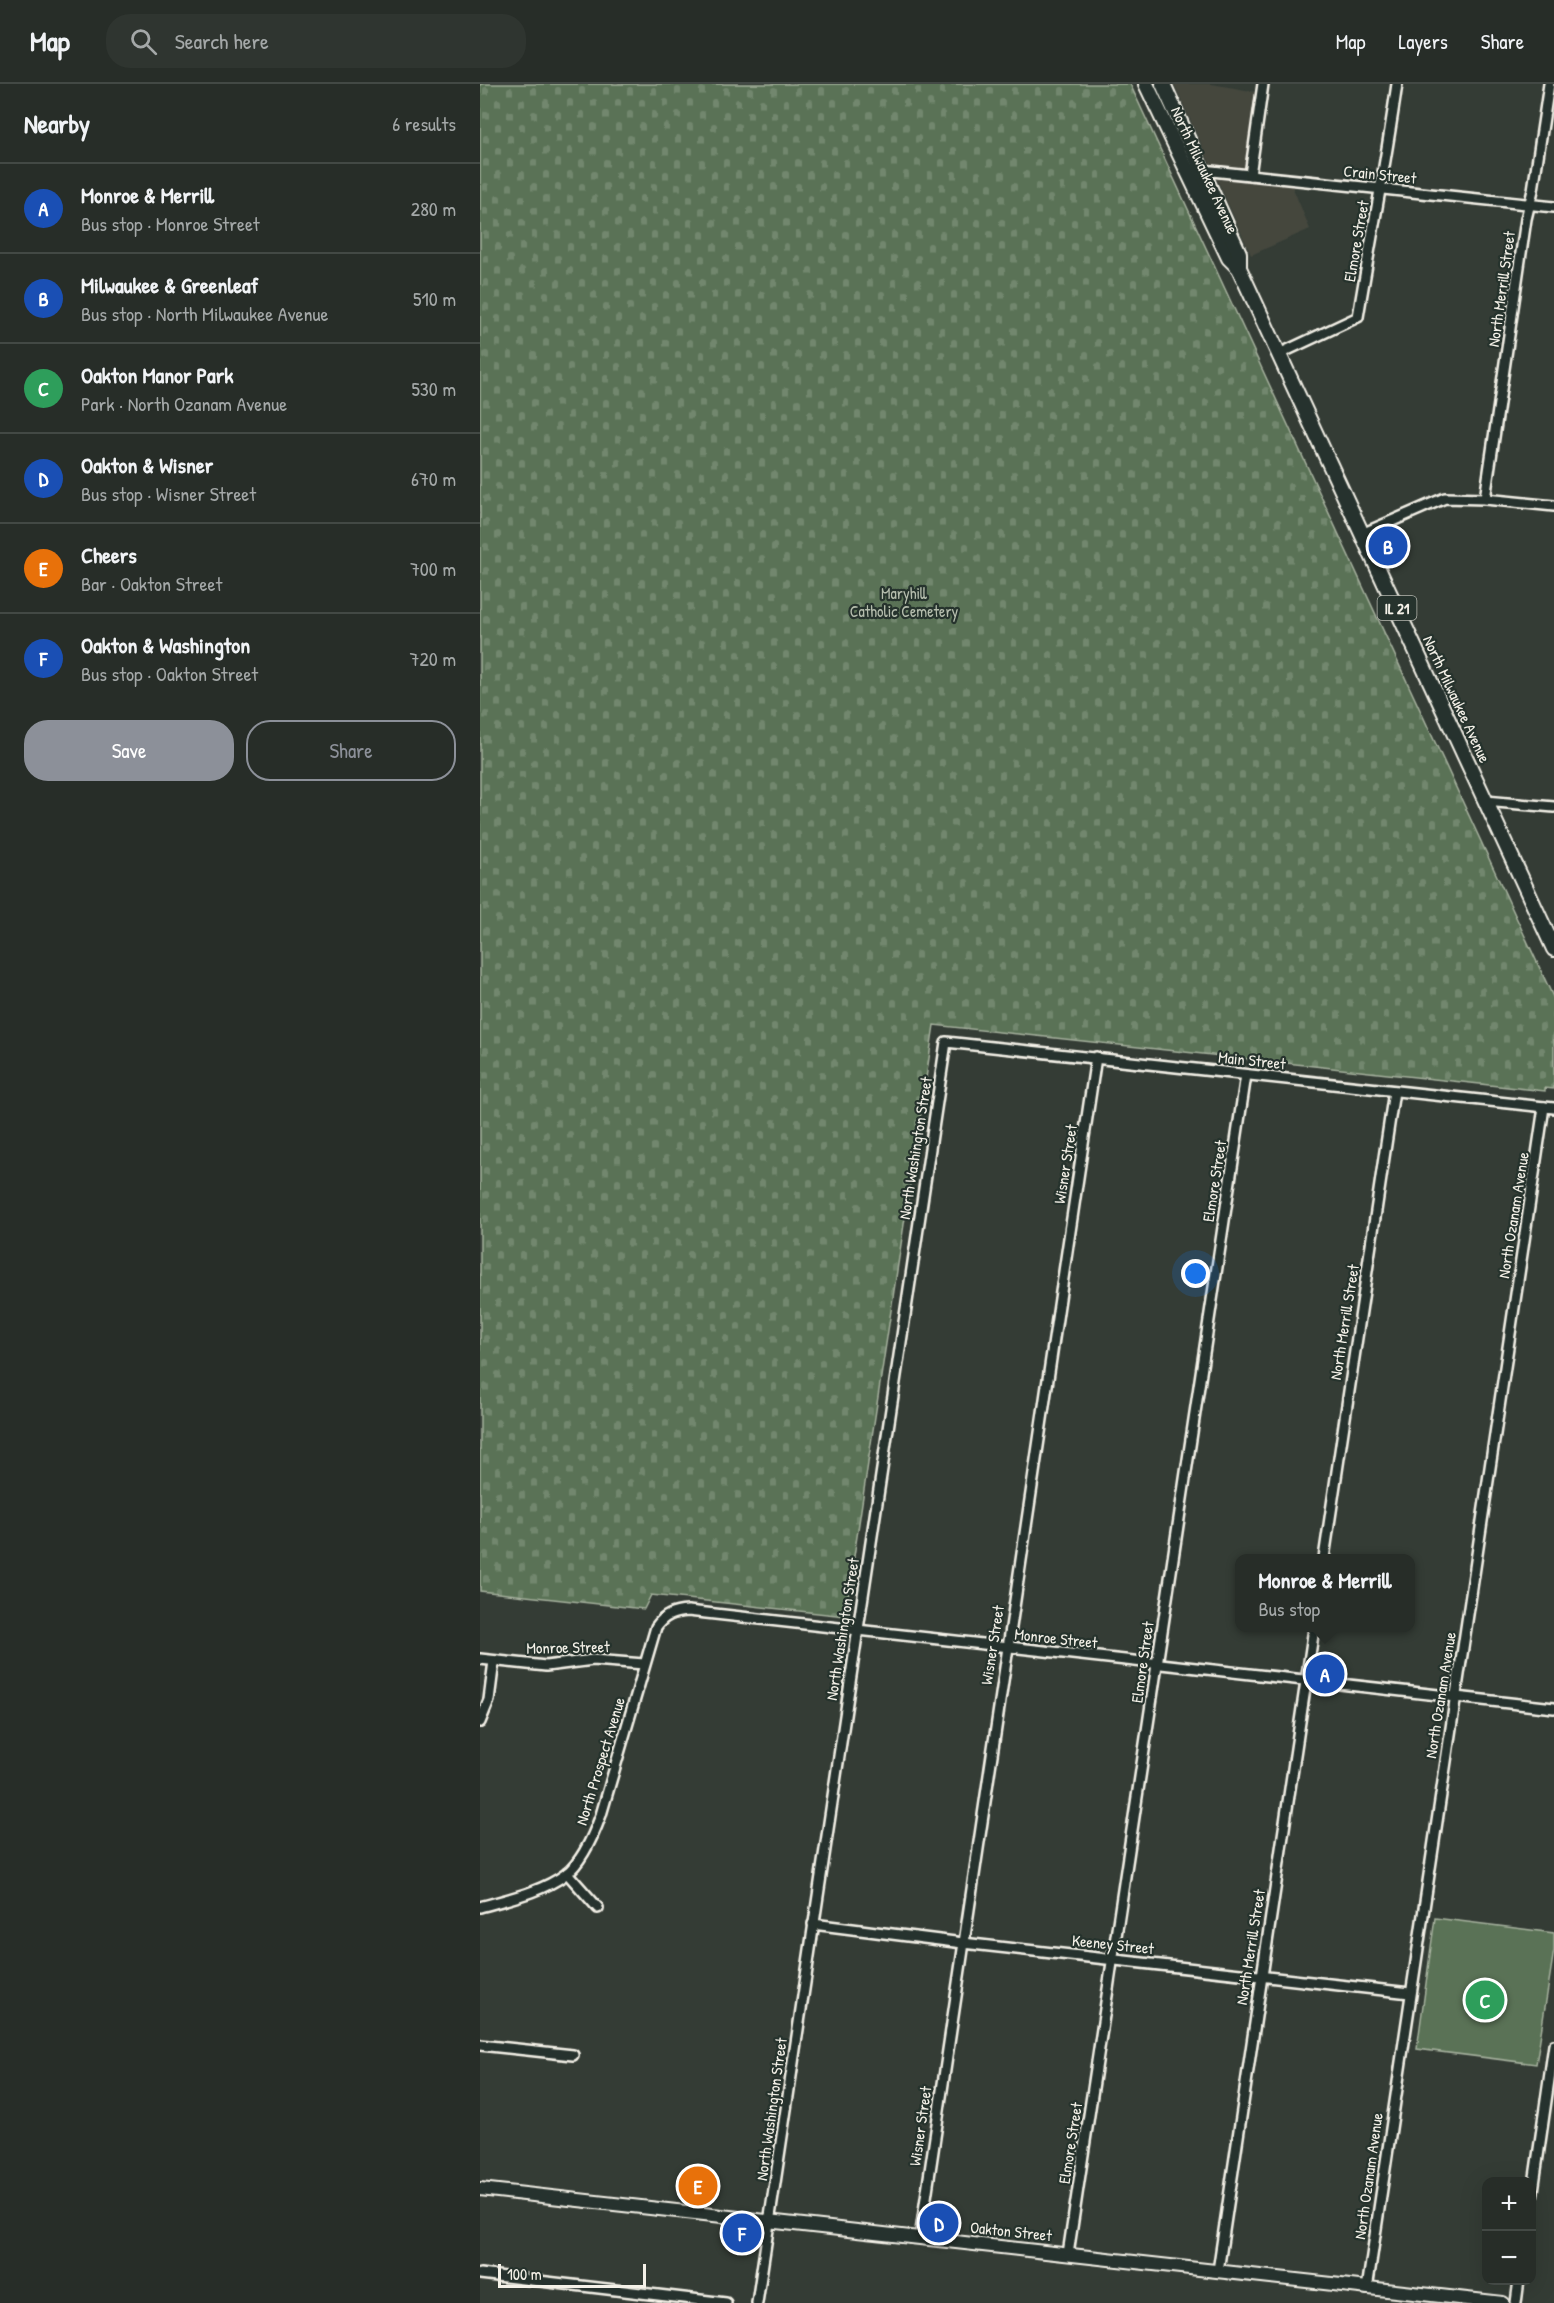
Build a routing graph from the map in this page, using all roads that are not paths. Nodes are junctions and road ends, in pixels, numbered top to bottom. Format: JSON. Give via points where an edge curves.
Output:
{"nodes":[{"id":1,"x":1146,"y":84,"type":"edge"},
{"id":2,"x":1163,"y":84,"type":"edge"},
{"id":3,"x":1263,"y":84,"type":"edge"},
{"id":4,"x":1398,"y":84,"type":"edge"},
{"id":5,"x":1549,"y":84,"type":"edge"},
{"id":6,"x":1202,"y":170,"type":"junction"},
{"id":7,"x":1250,"y":175,"type":"junction"},
{"id":8,"x":1380,"y":189,"type":"junction"},
{"id":9,"x":1529,"y":205,"type":"junction"},
{"id":10,"x":1554,"y":207,"type":"edge"},
{"id":11,"x":1239,"y":268,"type":"junction"},
{"id":12,"x":1279,"y":354,"type":"junction"},
{"id":13,"x":1485,"y":499,"type":"junction"},
{"id":14,"x":1554,"y":506,"type":"edge"},
{"id":15,"x":1362,"y":534,"type":"junction"},
{"id":16,"x":1485,"y":801,"type":"junction"},
{"id":17,"x":1554,"y":807,"type":"edge"},
{"id":18,"x":1554,"y":949,"type":"edge"},
{"id":19,"x":946,"y":1042,"type":"joint"},
{"id":20,"x":1096,"y":1057,"type":"junction"},
{"id":21,"x":1245,"y":1075,"type":"junction"},
{"id":22,"x":1394,"y":1091,"type":"junction"},
{"id":23,"x":1549,"y":1107,"type":"edge"},
{"id":24,"x":1325,"y":1554,"type":"edge"},
{"id":25,"x":857,"y":1630,"type":"junction"},
{"id":26,"x":1313,"y":1632,"type":"edge"},
{"id":27,"x":1007,"y":1648,"type":"junction"},
{"id":28,"x":480,"y":1659,"type":"edge"},
{"id":29,"x":494,"y":1661,"type":"junction"},
{"id":30,"x":644,"y":1664,"type":"junction"},
{"id":31,"x":1156,"y":1664,"type":"junction"},
{"id":32,"x":1306,"y":1681,"type":"junction"},
{"id":33,"x":1455,"y":1697,"type":"junction"},
{"id":34,"x":1554,"y":1708,"type":"edge"},
{"id":35,"x":480,"y":1722,"type":"edge"},
{"id":36,"x":567,"y":1874,"type":"junction"},
{"id":37,"x":480,"y":1907,"type":"edge"},
{"id":38,"x":598,"y":1908,"type":"dead end"},
{"id":39,"x":813,"y":1923,"type":"junction"},
{"id":40,"x":963,"y":1943,"type":"junction"},
{"id":41,"x":1113,"y":1959,"type":"junction"},
{"id":42,"x":1261,"y":1976,"type":"junction"},
{"id":43,"x":1410,"y":1994,"type":"junction"},
{"id":44,"x":480,"y":2045,"type":"edge"},
{"id":45,"x":1554,"y":2045,"type":"edge"},
{"id":46,"x":573,"y":2055,"type":"dead end"},
{"id":47,"x":1535,"y":2177,"type":"edge"},
{"id":48,"x":480,"y":2188,"type":"edge"},
{"id":49,"x":769,"y":2220,"type":"junction"},
{"id":50,"x":920,"y":2238,"type":"junction"},
{"id":51,"x":1068,"y":2254,"type":"junction"},
{"id":52,"x":1218,"y":2271,"type":"junction"},
{"id":53,"x":480,"y":2274,"type":"edge"},
{"id":54,"x":1519,"y":2285,"type":"edge"},
{"id":55,"x":1367,"y":2289,"type":"junction"},
{"id":56,"x":726,"y":2303,"type":"edge"},
{"id":57,"x":757,"y":2303,"type":"edge"},
{"id":58,"x":1503,"y":2303,"type":"edge"},
{"id":59,"x":1516,"y":2303,"type":"edge"}],
"edges":[{"from":1,"to":11,"type":"main road","name":"North Milwaukee Avenue","number":"IL 21","via":[[1229,258]]},
{"from":2,"to":6,"type":"main road","name":"North Milwaukee Avenue","number":"IL 21"},
{"from":3,"to":7,"type":"street"},
{"from":4,"to":8,"type":"street","name":"Elmore Street"},
{"from":5,"to":9,"type":"street","name":"North Merrill Street"},
{"from":6,"to":7,"type":"street","name":"Crain Street"},
{"from":6,"to":11,"type":"main road","name":"North Milwaukee Avenue","number":"IL 21","via":[[1239,253]]},
{"from":7,"to":8,"type":"street","name":"Crain Street"},
{"from":8,"to":9,"type":"street","name":"Crain Street"},
{"from":8,"to":12,"type":"street","name":"Elmore Street","via":[[1358,317]]},
{"from":9,"to":10,"type":"street","name":"Crain Street"},
{"from":9,"to":13,"type":"street","name":"North Merrill Street"},
{"from":11,"to":12,"type":"main road","name":"North Milwaukee Avenue","number":"IL 21"},
{"from":12,"to":15,"type":"main road","name":"North Milwaukee Avenue","number":"IL 21"},
{"from":13,"to":14,"type":"street"},
{"from":13,"to":15,"type":"street","via":[[1438,500]]},
{"from":15,"to":16,"type":"main road","name":"North Milwaukee Avenue","number":"IL 21"},
{"from":16,"to":17,"type":"street"},
{"from":16,"to":18,"type":"main road","name":"North Milwaukee Avenue","number":"IL 21"},
{"from":19,"to":20,"type":"street","name":"Main Street"},
{"from":19,"to":25,"type":"street","name":"North Washington Street"},
{"from":20,"to":21,"type":"street","name":"Main Street"},
{"from":20,"to":27,"type":"street","name":"Wisner Street"},
{"from":21,"to":22,"type":"street","name":"Main Street"},
{"from":21,"to":31,"type":"street","name":"Elmore Street"},
{"from":22,"to":23,"type":"street","name":"Main Street"},
{"from":22,"to":24,"type":"street","name":"North Merrill Street"},
{"from":23,"to":33,"type":"street","name":"North Ozanam Avenue"},
{"from":25,"to":27,"type":"street","name":"Monroe Street"},
{"from":25,"to":30,"type":"street","name":"Monroe Street","via":[[676,1612],[656,1627]]},
{"from":25,"to":39,"type":"street","name":"North Washington Street"},
{"from":26,"to":32,"type":"street","name":"North Merrill Street"},
{"from":27,"to":31,"type":"street","name":"Monroe Street"},
{"from":27,"to":40,"type":"street","name":"Wisner Street"},
{"from":28,"to":29,"type":"street","name":"Monroe Street"},
{"from":29,"to":30,"type":"street","name":"Monroe Street","via":[[546,1666],[604,1660]]},
{"from":29,"to":35,"type":"street","via":[[489,1700]]},
{"from":30,"to":36,"type":"street","name":"North Prospect Avenue","via":[[602,1815]]},
{"from":31,"to":32,"type":"street","name":"Monroe Street"},
{"from":31,"to":41,"type":"street","name":"Elmore Street"},
{"from":32,"to":33,"type":"street","name":"Monroe Street"},
{"from":32,"to":42,"type":"street","name":"North Merrill Street"},
{"from":33,"to":34,"type":"street","name":"Monroe Street"},
{"from":33,"to":43,"type":"street","name":"North Ozanam Avenue"},
{"from":36,"to":37,"type":"street","name":"North Prospect Avenue","via":[[530,1892]]},
{"from":36,"to":38,"type":"street"},
{"from":39,"to":40,"type":"street","name":"Keeney Street"},
{"from":39,"to":49,"type":"street","name":"North Washington Street"},
{"from":40,"to":41,"type":"street","name":"Keeney Street"},
{"from":40,"to":50,"type":"street","name":"Wisner Street"},
{"from":41,"to":42,"type":"street","name":"Keeney Street"},
{"from":41,"to":51,"type":"street","name":"Elmore Street"},
{"from":42,"to":43,"type":"street","name":"Keeney Street"},
{"from":42,"to":52,"type":"street","name":"North Merrill Street"},
{"from":43,"to":55,"type":"street","name":"North Ozanam Avenue"},
{"from":44,"to":46,"type":"street"},
{"from":45,"to":47,"type":"street"},
{"from":48,"to":49,"type":"main road","name":"Oakton Street"},
{"from":49,"to":50,"type":"main road","name":"Oakton Street"},
{"from":49,"to":57,"type":"street","name":"North Washington Street"},
{"from":50,"to":51,"type":"main road","name":"Oakton Street"},
{"from":51,"to":52,"type":"main road","name":"Oakton Street"},
{"from":52,"to":55,"type":"main road","name":"Oakton Street"},
{"from":53,"to":56,"type":"street"},
{"from":54,"to":59,"type":"street"},
{"from":55,"to":58,"type":"main road","name":"Oakton Street"}]}
